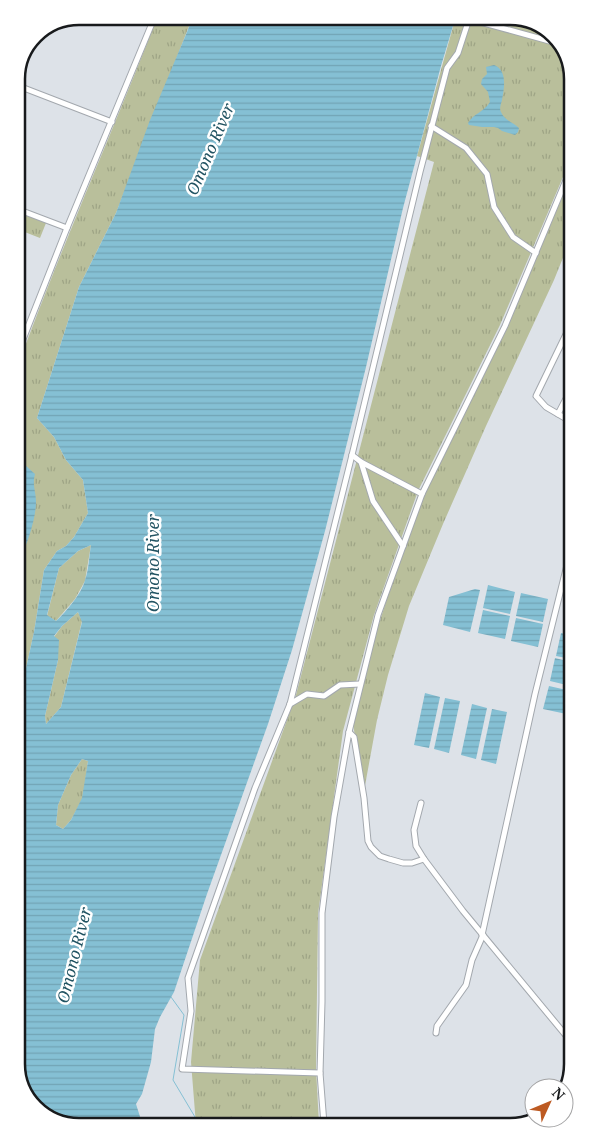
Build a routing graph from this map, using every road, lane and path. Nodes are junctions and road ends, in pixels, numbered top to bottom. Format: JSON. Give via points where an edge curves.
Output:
{"nodes":[{"id":1,"x":151,"y":25,"type":"edge"},
{"id":2,"x":468,"y":25,"type":"edge"},
{"id":3,"x":494,"y":25,"type":"edge"},
{"id":4,"x":547,"y":40,"type":"edge"},
{"id":5,"x":25,"y":88,"type":"edge"},
{"id":6,"x":112,"y":122,"type":"junction"},
{"id":7,"x":431,"y":126,"type":"junction"},
{"id":8,"x":564,"y":185,"type":"edge"},
{"id":9,"x":25,"y":212,"type":"edge"},
{"id":10,"x":67,"y":228,"type":"junction"},
{"id":11,"x":536,"y":253,"type":"junction"},
{"id":12,"x":25,"y":334,"type":"edge"},
{"id":13,"x":564,"y":340,"type":"edge"},
{"id":14,"x":564,"y":402,"type":"edge"},
{"id":15,"x":558,"y":414,"type":"junction"},
{"id":16,"x":564,"y":418,"type":"edge"},
{"id":17,"x":352,"y":455,"type":"junction"},
{"id":18,"x":361,"y":462,"type":"junction"},
{"id":19,"x":422,"y":494,"type":"junction"},
{"id":20,"x":403,"y":546,"type":"junction"},
{"id":21,"x":564,"y":579,"type":"edge"},
{"id":22,"x":360,"y":684,"type":"junction"},
{"id":23,"x":290,"y":704,"type":"junction"},
{"id":24,"x":349,"y":732,"type":"junction"},
{"id":25,"x":421,"y":803,"type":"dead end"},
{"id":26,"x":424,"y":859,"type":"junction"},
{"id":27,"x":483,"y":935,"type":"junction"},
{"id":28,"x":436,"y":1033,"type":"dead end"},
{"id":29,"x":564,"y":1033,"type":"edge"},
{"id":30,"x":320,"y":1073,"type":"junction"},
{"id":31,"x":324,"y":1118,"type":"edge"}],
"edges":[{"from":1,"to":6,"type":"street"},
{"from":2,"to":7,"type":"street","via":[[458,53],[447,68]]},
{"from":3,"to":4,"type":"street"},
{"from":5,"to":6,"type":"street"},
{"from":6,"to":10,"type":"street"},
{"from":7,"to":11,"type":"street","via":[[466,148],[488,174],[494,207],[513,237]]},
{"from":7,"to":17,"type":"street"},
{"from":8,"to":11,"type":"street"},
{"from":9,"to":10,"type":"street"},
{"from":10,"to":12,"type":"street"},
{"from":11,"to":19,"type":"street","via":[[506,326]]},
{"from":13,"to":15,"type":"street","via":[[536,396]]},
{"from":14,"to":15,"type":"street"},
{"from":15,"to":16,"type":"street"},
{"from":17,"to":18,"type":"street"},
{"from":17,"to":23,"type":"street"},
{"from":18,"to":19,"type":"street"},
{"from":18,"to":20,"type":"street","via":[[372,501]]},
{"from":19,"to":20,"type":"street"},
{"from":20,"to":22,"type":"street","via":[[378,616]]},
{"from":21,"to":27,"type":"street","via":[[533,702]]},
{"from":22,"to":23,"type":"street","via":[[340,685],[324,696],[307,694]]},
{"from":22,"to":24,"type":"street"},
{"from":23,"to":30,"type":"street","via":[[255,788],[188,978],[191,1011],[182,1068]]},
{"from":24,"to":26,"type":"street","via":[[354,737],[371,847],[380,856],[403,863]]},
{"from":24,"to":30,"type":"street","via":[[322,913]]},
{"from":25,"to":26,"type":"street","via":[[414,830],[416,846]]},
{"from":26,"to":27,"type":"street"},
{"from":27,"to":28,"type":"street","via":[[466,985],[437,1026]]},
{"from":27,"to":29,"type":"street"},
{"from":30,"to":31,"type":"street"}]}
